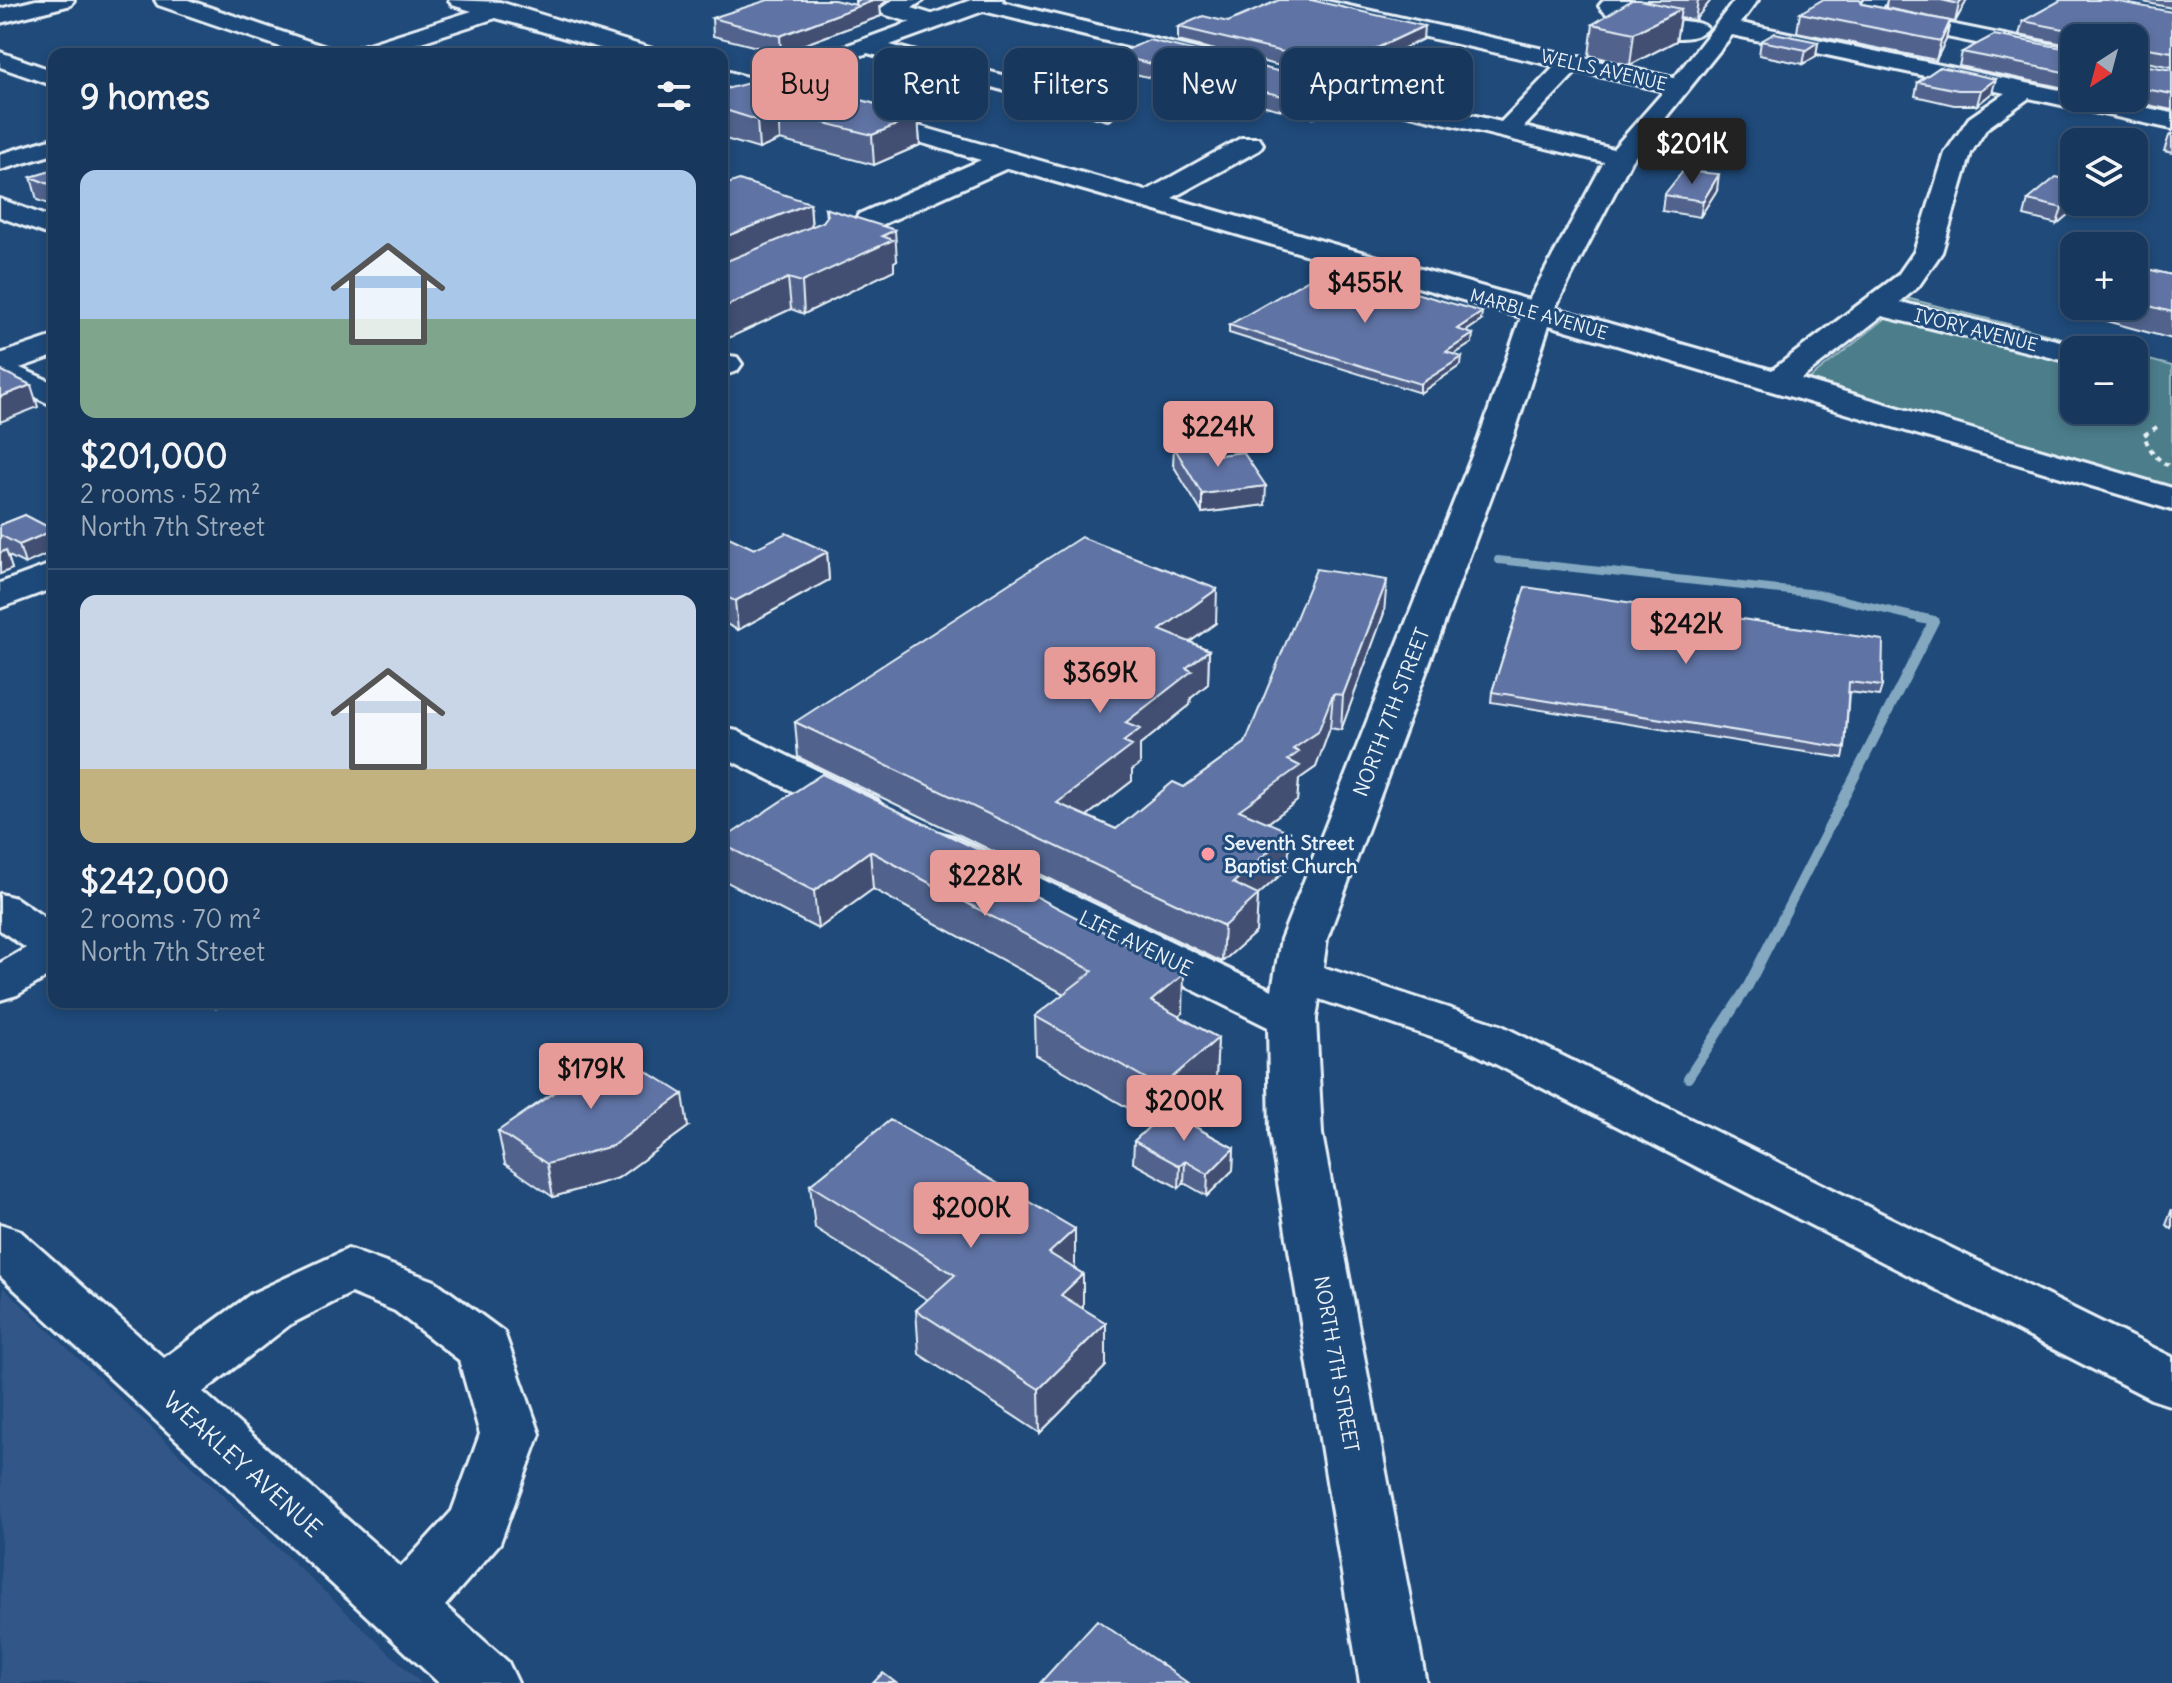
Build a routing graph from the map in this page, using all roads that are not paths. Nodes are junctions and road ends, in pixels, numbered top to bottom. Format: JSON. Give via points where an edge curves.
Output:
{"nodes":[{"id":1,"x":63,"y":0,"type":"edge"},
{"id":2,"x":166,"y":0,"type":"edge"},
{"id":3,"x":460,"y":0,"type":"edge"},
{"id":4,"x":529,"y":0,"type":"edge"},
{"id":5,"x":913,"y":0,"type":"edge"},
{"id":6,"x":1292,"y":0,"type":"edge"},
{"id":7,"x":1747,"y":0,"type":"edge"},
{"id":8,"x":987,"y":2,"type":"edge"},
{"id":9,"x":1872,"y":6,"type":"edge"},
{"id":10,"x":496,"y":10,"type":"junction"},
{"id":11,"x":1624,"y":10,"type":"edge"},
{"id":12,"x":0,"y":16,"type":"edge"},
{"id":13,"x":933,"y":22,"type":"junction"},
{"id":14,"x":1725,"y":29,"type":"junction"},
{"id":15,"x":400,"y":41,"type":"junction"},
{"id":16,"x":647,"y":46,"type":"edge"},
{"id":17,"x":868,"y":46,"type":"junction"},
{"id":18,"x":306,"y":48,"type":"edge"},
{"id":19,"x":378,"y":48,"type":"edge"},
{"id":20,"x":427,"y":48,"type":"edge"},
{"id":21,"x":1165,"y":48,"type":"edge"},
{"id":22,"x":858,"y":50,"type":"edge"},
{"id":23,"x":2060,"y":53,"type":"edge"},
{"id":24,"x":0,"y":59,"type":"edge"},
{"id":25,"x":1572,"y":63,"type":"junction"},
{"id":26,"x":1273,"y":75,"type":"edge"},
{"id":27,"x":48,"y":77,"type":"edge"},
{"id":28,"x":728,"y":79,"type":"edge"},
{"id":29,"x":1004,"y":83,"type":"edge"},
{"id":30,"x":752,"y":86,"type":"edge"},
{"id":31,"x":1680,"y":87,"type":"junction"},
{"id":32,"x":752,"y":89,"type":"edge"},
{"id":33,"x":2025,"y":90,"type":"junction"},
{"id":34,"x":728,"y":97,"type":"edge"},
{"id":35,"x":858,"y":116,"type":"edge"},
{"id":36,"x":2172,"y":121,"type":"edge"},
{"id":37,"x":1506,"y":131,"type":"junction"},
{"id":38,"x":1250,"y":144,"type":"dead end"},
{"id":39,"x":48,"y":148,"type":"edge"},
{"id":40,"x":1619,"y":158,"type":"junction"},
{"id":41,"x":1006,"y":159,"type":"junction"},
{"id":42,"x":0,"y":162,"type":"edge"},
{"id":43,"x":1148,"y":201,"type":"junction"},
{"id":44,"x":0,"y":207,"type":"edge"},
{"id":45,"x":869,"y":220,"type":"edge"},
{"id":46,"x":48,"y":223,"type":"edge"},
{"id":47,"x":1879,"y":306,"type":"junction"},
{"id":48,"x":1537,"y":314,"type":"junction"},
{"id":49,"x":48,"y":347,"type":"edge"},
{"id":50,"x":2060,"y":351,"type":"edge"},
{"id":51,"x":0,"y":367,"type":"edge"},
{"id":52,"x":1779,"y":380,"type":"junction"},
{"id":53,"x":48,"y":393,"type":"edge"},
{"id":54,"x":2172,"y":499,"type":"edge"},
{"id":55,"x":48,"y":577,"type":"edge"},
{"id":56,"x":0,"y":597,"type":"edge"},
{"id":57,"x":728,"y":743,"type":"edge"},
{"id":58,"x":0,"y":908,"type":"edge"},
{"id":59,"x":48,"y":944,"type":"edge"},
{"id":60,"x":48,"y":953,"type":"edge"},
{"id":61,"x":0,"y":984,"type":"edge"},
{"id":62,"x":1295,"y":997,"type":"junction"},
{"id":63,"x":0,"y":1244,"type":"edge"},
{"id":64,"x":2172,"y":1383,"type":"edge"},
{"id":65,"x":162,"y":1391,"type":"junction"},
{"id":66,"x":403,"y":1609,"type":"junction"},
{"id":67,"x":485,"y":1683,"type":"edge"},
{"id":68,"x":1393,"y":1683,"type":"edge"}],
"edges":[{"from":1,"to":12,"type":"street"},
{"from":2,"to":18,"type":"street"},
{"from":3,"to":10,"type":"street"},
{"from":4,"to":10,"type":"street"},
{"from":5,"to":13,"type":"street","via":[[891,9]]},
{"from":6,"to":25,"type":"street","name":"WELLS AVENUE"},
{"from":7,"to":14,"type":"street","name":"NORTH 7TH STREET"},
{"from":8,"to":13,"type":"street"},
{"from":8,"to":21,"type":"street"},
{"from":9,"to":23,"type":"street"},
{"from":10,"to":15,"type":"street"},
{"from":10,"to":16,"type":"street","via":[[621,47]]},
{"from":11,"to":14,"type":"street","via":[[1659,28]]},
{"from":13,"to":17,"type":"street"},
{"from":14,"to":31,"type":"street","name":"NORTH 7TH STREET"},
{"from":14,"to":33,"type":"street"},
{"from":15,"to":19,"type":"street"},
{"from":15,"to":20,"type":"street"},
{"from":17,"to":22,"type":"street"},
{"from":17,"to":29,"type":"street"},
{"from":24,"to":27,"type":"street"},
{"from":25,"to":31,"type":"street","name":"WELLS AVENUE"},
{"from":25,"to":37,"type":"street"},
{"from":26,"to":37,"type":"street"},
{"from":28,"to":30,"type":"street","name":"MARBLE AVENUE"},
{"from":31,"to":40,"type":"street","name":"NORTH 7TH STREET"},
{"from":32,"to":34,"type":"street"},
{"from":33,"to":36,"type":"street"},
{"from":33,"to":47,"type":"street","via":[[1978,123],[1958,153],[1928,252],[1908,281]]},
{"from":35,"to":41,"type":"street","name":"MARBLE AVENUE"},
{"from":37,"to":40,"type":"street"},
{"from":38,"to":43,"type":"street"},
{"from":39,"to":42,"type":"street"},
{"from":40,"to":48,"type":"street","name":"NORTH 7TH STREET"},
{"from":41,"to":43,"type":"street","name":"MARBLE AVENUE"},
{"from":41,"to":45,"type":"street"},
{"from":43,"to":48,"type":"street","name":"MARBLE AVENUE"},
{"from":44,"to":46,"type":"street"},
{"from":47,"to":50,"type":"street","name":"IVORY AVENUE"},
{"from":47,"to":52,"type":"street"},
{"from":48,"to":52,"type":"street","name":"MARBLE AVENUE"},
{"from":48,"to":62,"type":"street","name":"NORTH 7TH STREET","via":[[1496,438],[1304,939]]},
{"from":49,"to":51,"type":"street"},
{"from":51,"to":53,"type":"street"},
{"from":52,"to":54,"type":"street","name":"MARBLE AVENUE"},
{"from":55,"to":56,"type":"street"},
{"from":57,"to":62,"type":"street","name":"LIFE AVENUE"},
{"from":58,"to":59,"type":"street"},
{"from":60,"to":61,"type":"street"},
{"from":62,"to":64,"type":"street","name":"LIFE AVENUE","via":[[1483,1037]]},
{"from":62,"to":68,"type":"street","name":"NORTH 7TH STREET","via":[[1296,1134]]},
{"from":63,"to":65,"type":"street","name":"WEAKLEY AVENUE"},
{"from":65,"to":66,"type":"street","name":"WEAKLEY AVENUE"},
{"from":65,"to":66,"type":"street","via":[[271,1309],[348,1270],[415,1296],[484,1348],[510,1434],[478,1525]]},
{"from":66,"to":67,"type":"street","name":"WEAKLEY AVENUE"}]}
